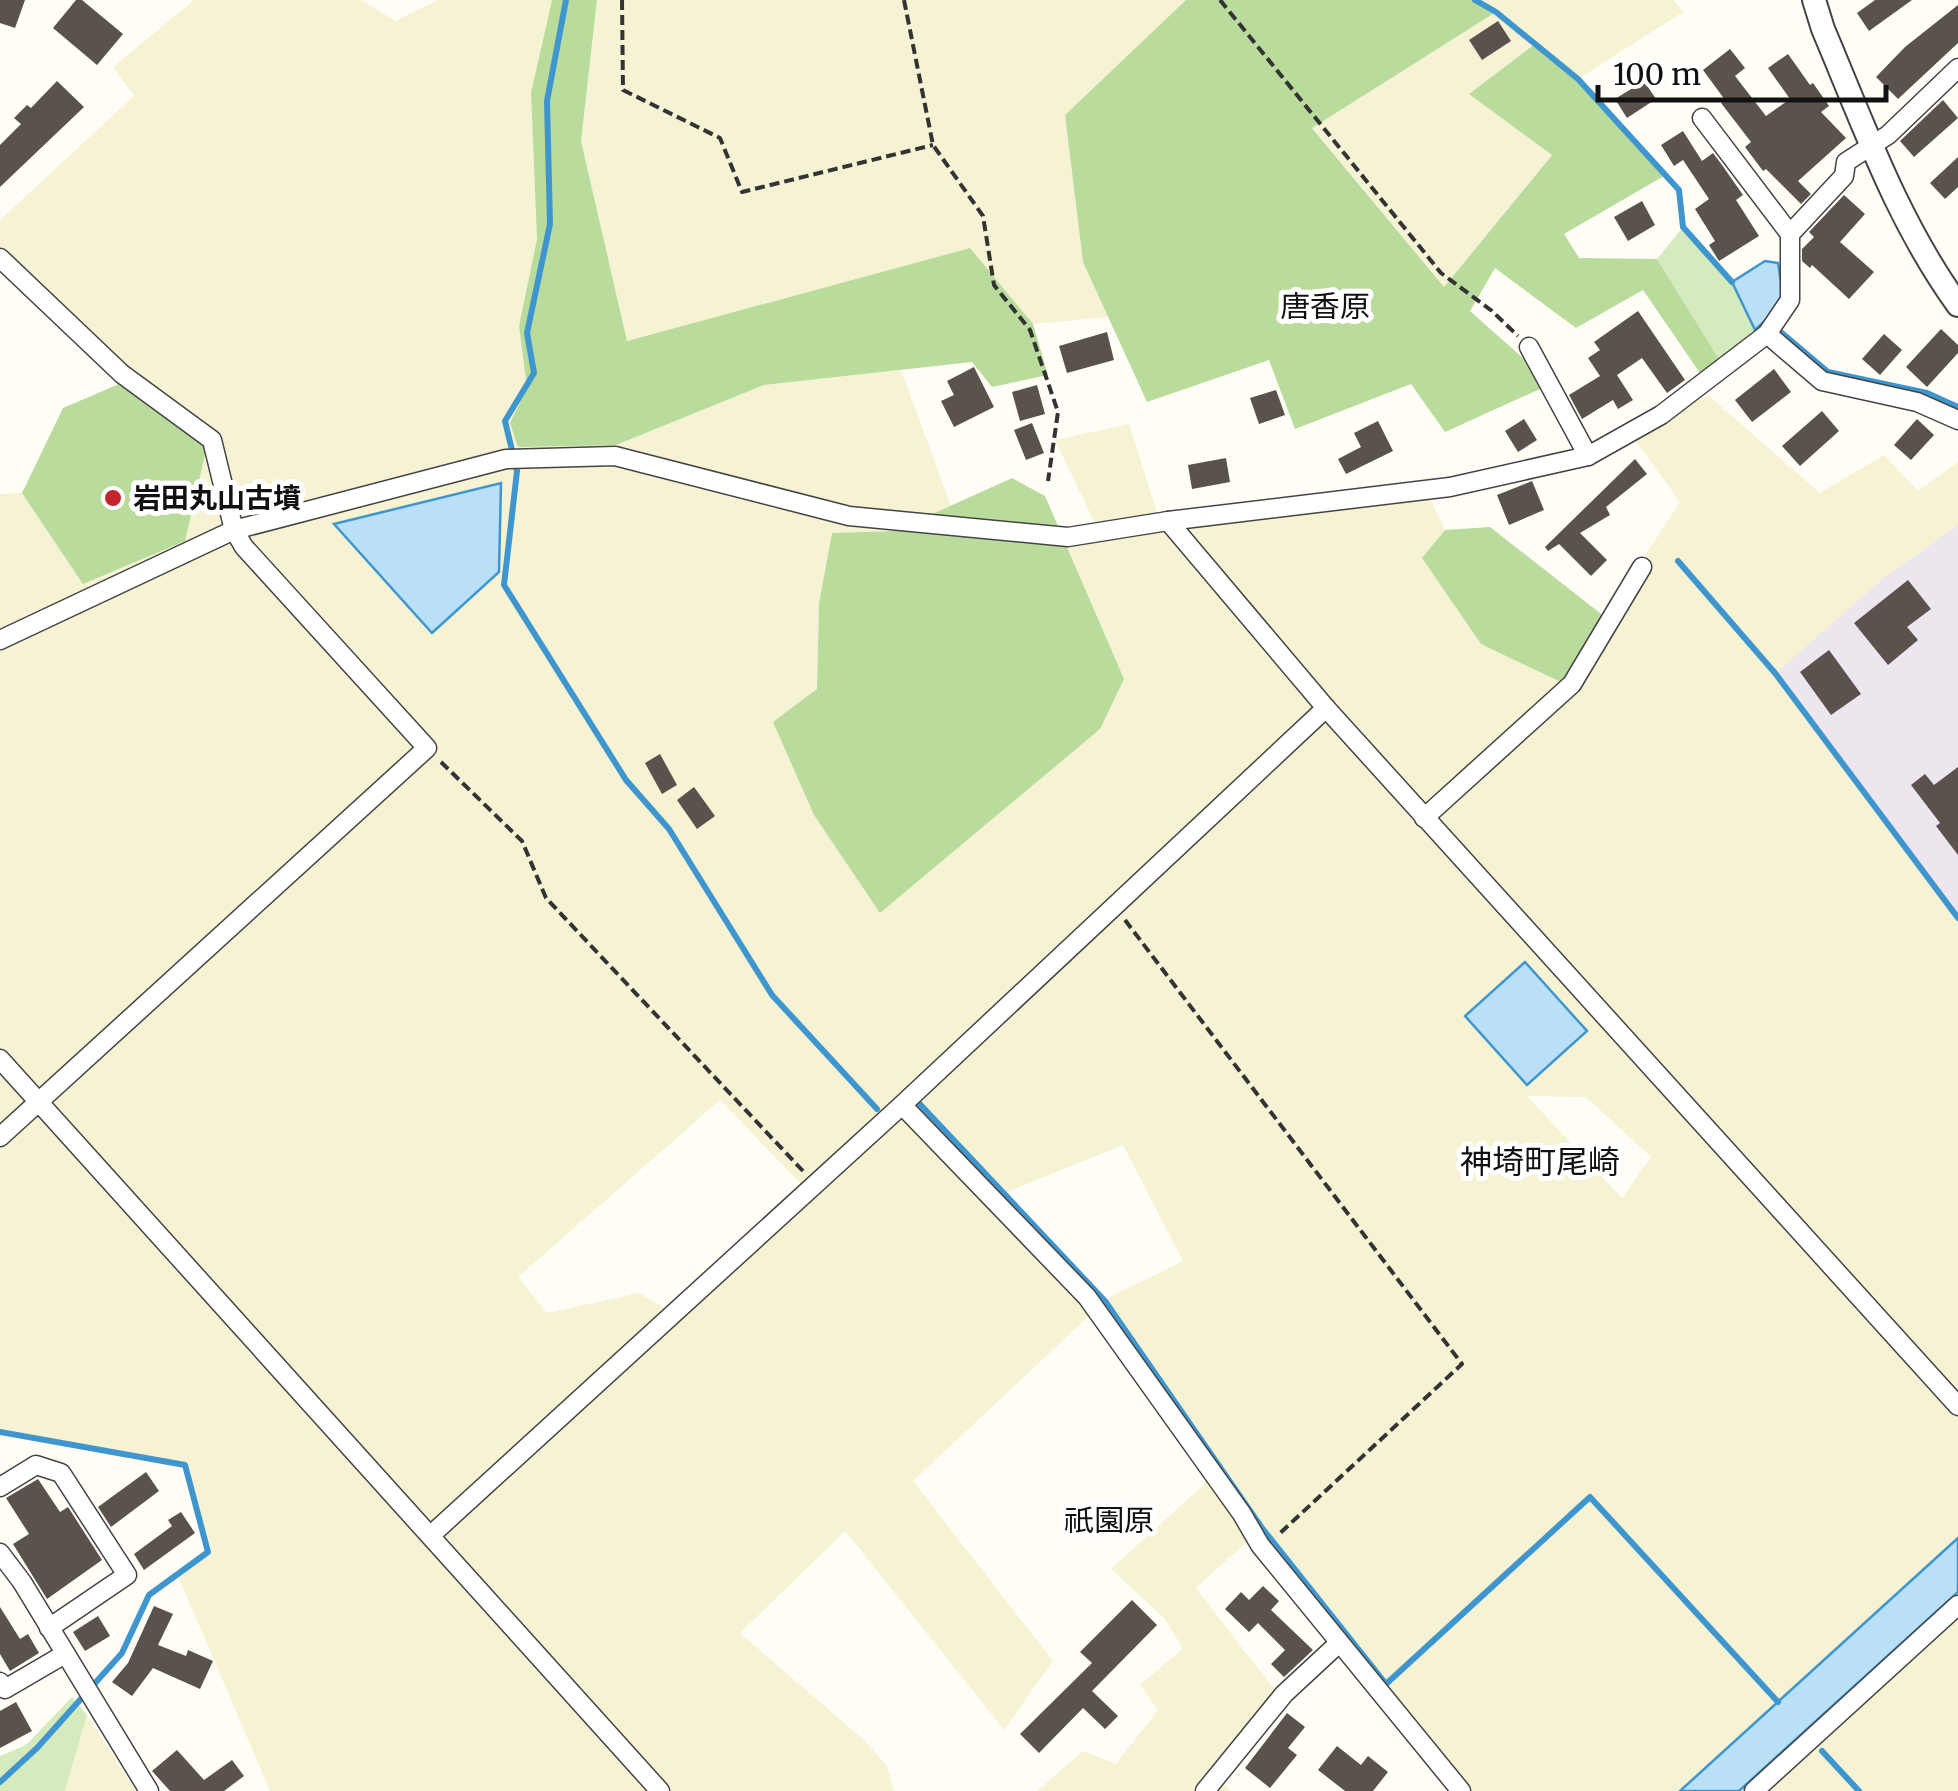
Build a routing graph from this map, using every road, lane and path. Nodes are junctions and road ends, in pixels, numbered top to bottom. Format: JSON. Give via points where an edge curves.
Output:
{"nodes":[{"id":1,"x":622,"y":0,"type":"edge"},
{"id":2,"x":904,"y":0,"type":"edge"},
{"id":3,"x":1220,"y":0,"type":"edge"},
{"id":4,"x":1814,"y":0,"type":"edge"},
{"id":5,"x":1958,"y":68,"type":"edge"},
{"id":6,"x":1702,"y":118,"type":"dead end"},
{"id":7,"x":933,"y":145,"type":"junction"},
{"id":8,"x":1872,"y":146,"type":"junction"},
{"id":9,"x":1790,"y":234,"type":"junction"},
{"id":10,"x":0,"y":258,"type":"edge"},
{"id":11,"x":1958,"y":305,"type":"edge"},
{"id":12,"x":1767,"y":334,"type":"junction"},
{"id":13,"x":1529,"y":347,"type":"joint"},
{"id":14,"x":1958,"y":420,"type":"edge"},
{"id":15,"x":1588,"y":456,"type":"junction"},
{"id":16,"x":1048,"y":480,"type":"dead end"},
{"id":17,"x":1168,"y":520,"type":"junction"},
{"id":18,"x":234,"y":530,"type":"junction"},
{"id":19,"x":1642,"y":567,"type":"dead end"},
{"id":20,"x":0,"y":640,"type":"edge"},
{"id":21,"x":1326,"y":708,"type":"junction"},
{"id":22,"x":427,"y":748,"type":"junction"},
{"id":23,"x":1424,"y":818,"type":"junction"},
{"id":24,"x":1114,"y":906,"type":"junction"},
{"id":25,"x":0,"y":1059,"type":"edge"},
{"id":26,"x":38,"y":1102,"type":"junction"},
{"id":27,"x":902,"y":1106,"type":"junction"},
{"id":28,"x":0,"y":1137,"type":"edge"},
{"id":29,"x":816,"y":1185,"type":"junction"},
{"id":30,"x":1958,"y":1406,"type":"edge"},
{"id":31,"x":0,"y":1487,"type":"edge"},
{"id":32,"x":1279,"y":1534,"type":"dead end"},
{"id":33,"x":432,"y":1535,"type":"junction"},
{"id":34,"x":0,"y":1554,"type":"edge"},
{"id":35,"x":1958,"y":1606,"type":"edge"},
{"id":36,"x":49,"y":1628,"type":"junction"},
{"id":37,"x":1340,"y":1643,"type":"junction"},
{"id":38,"x":65,"y":1654,"type":"junction"},
{"id":39,"x":0,"y":1682,"type":"edge"},
{"id":40,"x":149,"y":1791,"type":"edge"},
{"id":41,"x":660,"y":1791,"type":"edge"},
{"id":42,"x":1205,"y":1791,"type":"edge"},
{"id":43,"x":1461,"y":1791,"type":"edge"},
{"id":44,"x":1754,"y":1791,"type":"edge"}],
"edges":[{"from":1,"to":7,"type":"path","via":[[623,90],[720,138],[742,192]]},
{"from":2,"to":7,"type":"path"},
{"from":3,"to":13,"type":"path","via":[[1441,272]]},
{"from":4,"to":8,"type":"street"},
{"from":5,"to":8,"type":"street"},
{"from":6,"to":9,"type":"street"},
{"from":7,"to":16,"type":"path","via":[[983,216],[994,285],[1030,330],[1058,412]]},
{"from":8,"to":9,"type":"street","via":[[1846,162],[1844,176]]},
{"from":8,"to":11,"type":"street","via":[[1927,262]]},
{"from":9,"to":12,"type":"street","via":[[1790,300]]},
{"from":10,"to":18,"type":"street","via":[[122,374],[212,440]]},
{"from":12,"to":14,"type":"street","via":[[1822,382],[1917,402]]},
{"from":12,"to":15,"type":"street","via":[[1661,414]]},
{"from":13,"to":15,"type":"street"},
{"from":15,"to":17,"type":"street","via":[[1450,487]]},
{"from":17,"to":18,"type":"street","via":[[1068,537],[849,516],[616,456],[506,459]]},
{"from":17,"to":21,"type":"street"},
{"from":18,"to":20,"type":"street"},
{"from":18,"to":22,"type":"street"},
{"from":19,"to":23,"type":"street","via":[[1572,684]]},
{"from":21,"to":23,"type":"street"},
{"from":21,"to":24,"type":"street"},
{"from":22,"to":26,"type":"street"},
{"from":22,"to":29,"type":"path","via":[[522,841],[546,898]]},
{"from":23,"to":30,"type":"street"},
{"from":24,"to":27,"type":"street"},
{"from":24,"to":32,"type":"path","via":[[1462,1364]]},
{"from":25,"to":26,"type":"street"},
{"from":26,"to":28,"type":"street"},
{"from":26,"to":33,"type":"street"},
{"from":27,"to":29,"type":"street"},
{"from":27,"to":37,"type":"street","via":[[1087,1297],[1260,1545]]},
{"from":29,"to":33,"type":"street"},
{"from":31,"to":36,"type":"street","via":[[36,1464],[61,1473],[127,1575]]},
{"from":33,"to":41,"type":"street"},
{"from":34,"to":36,"type":"street"},
{"from":35,"to":44,"type":"street"},
{"from":36,"to":38,"type":"street"},
{"from":37,"to":42,"type":"street","via":[[1284,1694]]},
{"from":37,"to":43,"type":"street"},
{"from":38,"to":39,"type":"street","via":[[4,1690]]},
{"from":38,"to":40,"type":"street"}]}
